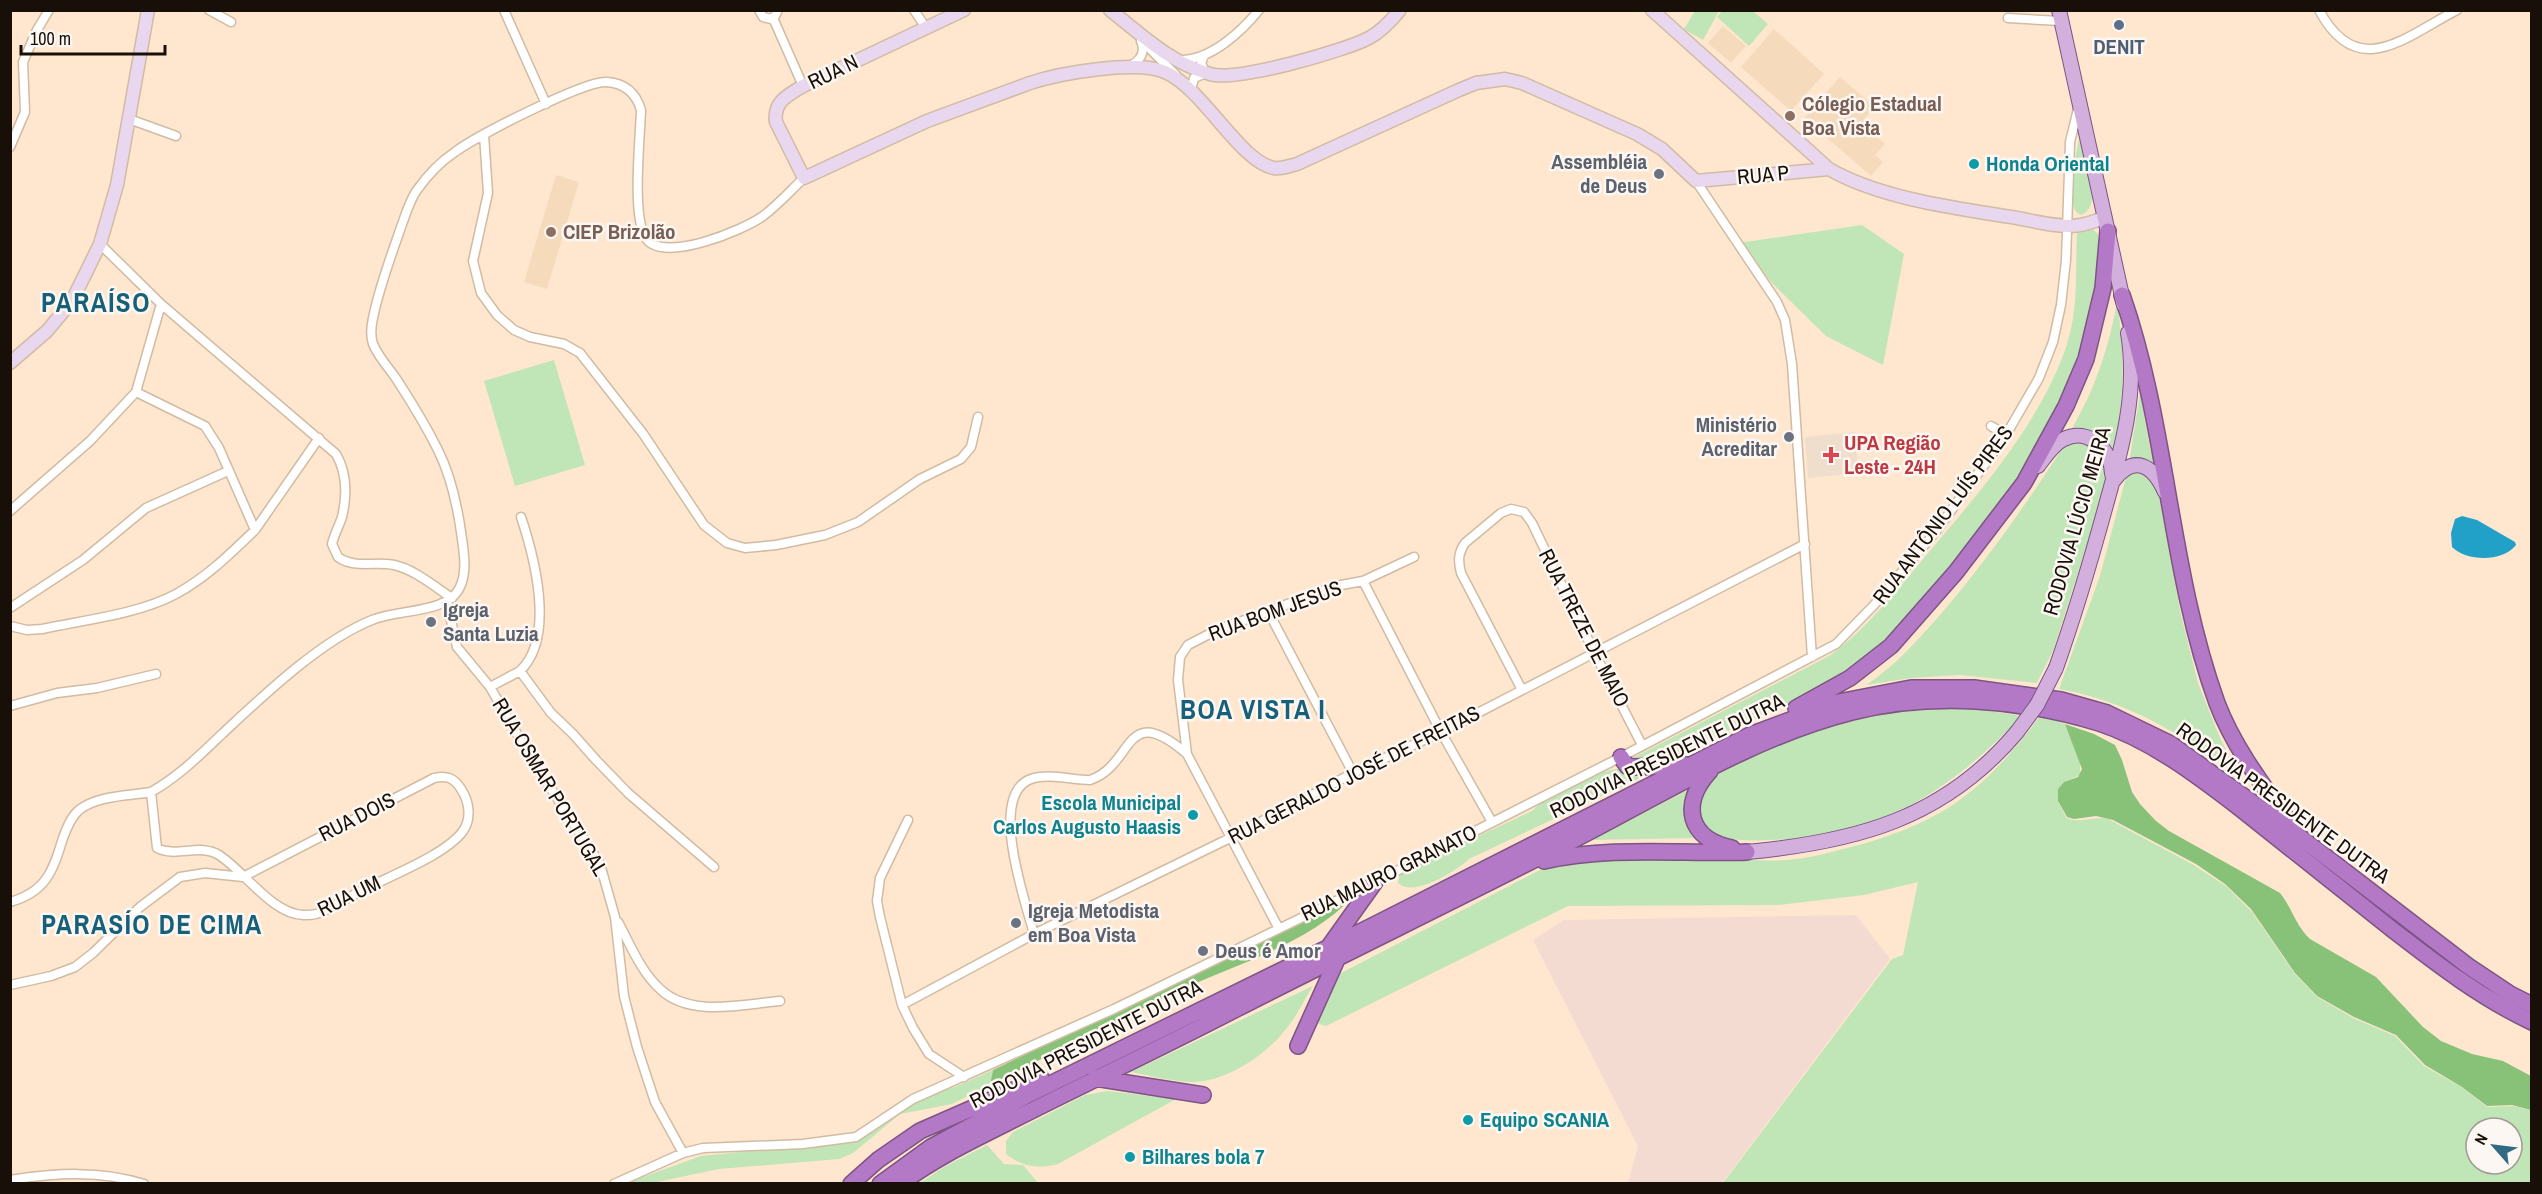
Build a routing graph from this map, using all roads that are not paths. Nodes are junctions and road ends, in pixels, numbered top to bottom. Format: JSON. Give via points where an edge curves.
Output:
{"nodes":[{"id":1,"x":49,"y":10,"type":"edge"},
{"id":2,"x":148,"y":10,"type":"edge"},
{"id":3,"x":209,"y":10,"type":"edge"},
{"id":4,"x":504,"y":10,"type":"edge"},
{"id":5,"x":759,"y":10,"type":"edge"},
{"id":6,"x":914,"y":10,"type":"edge"},
{"id":7,"x":964,"y":10,"type":"edge"},
{"id":8,"x":1110,"y":10,"type":"edge"},
{"id":9,"x":1259,"y":10,"type":"edge"},
{"id":10,"x":1400,"y":10,"type":"edge"},
{"id":11,"x":1652,"y":10,"type":"edge"},
{"id":12,"x":2319,"y":10,"type":"edge"},
{"id":13,"x":2457,"y":10,"type":"edge"},
{"id":14,"x":776,"y":14,"type":"edge"},
{"id":15,"x":2023,"y":14,"type":"edge"},
{"id":16,"x":2060,"y":16,"type":"edge"},
{"id":17,"x":2008,"y":18,"type":"dead end"},
{"id":18,"x":231,"y":22,"type":"dead end"},
{"id":19,"x":1131,"y":27,"type":"junction"},
{"id":20,"x":926,"y":28,"type":"junction"},
{"id":21,"x":1141,"y":40,"type":"junction"},
{"id":22,"x":1204,"y":55,"type":"junction"},
{"id":23,"x":1175,"y":62,"type":"junction"},
{"id":24,"x":1130,"y":67,"type":"junction"},
{"id":25,"x":1203,"y":72,"type":"junction"},
{"id":26,"x":803,"y":86,"type":"junction"},
{"id":27,"x":1187,"y":86,"type":"junction"},
{"id":28,"x":2079,"y":103,"type":"junction"},
{"id":29,"x":546,"y":104,"type":"junction"},
{"id":30,"x":129,"y":119,"type":"junction"},
{"id":31,"x":484,"y":135,"type":"junction"},
{"id":32,"x":176,"y":136,"type":"dead end"},
{"id":33,"x":10,"y":147,"type":"edge"},
{"id":34,"x":1830,"y":169,"type":"junction"},
{"id":35,"x":804,"y":178,"type":"junction"},
{"id":36,"x":1696,"y":181,"type":"junction"},
{"id":37,"x":2107,"y":224,"type":"junction"},
{"id":38,"x":2067,"y":226,"type":"junction"},
{"id":39,"x":100,"y":244,"type":"junction"},
{"id":40,"x":2122,"y":295,"type":"junction"},
{"id":41,"x":161,"y":304,"type":"junction"},
{"id":42,"x":10,"y":363,"type":"edge"},
{"id":43,"x":136,"y":392,"type":"junction"},
{"id":44,"x":978,"y":417,"type":"dead end"},
{"id":45,"x":1990,"y":426,"type":"dead end"},
{"id":46,"x":2006,"y":435,"type":"junction"},
{"id":47,"x":319,"y":438,"type":"junction"},
{"id":48,"x":228,"y":471,"type":"junction"},
{"id":49,"x":2112,"y":482,"type":"junction"},
{"id":50,"x":2024,"y":483,"type":"junction"},
{"id":51,"x":2168,"y":501,"type":"junction"},
{"id":52,"x":10,"y":511,"type":"edge"},
{"id":53,"x":521,"y":517,"type":"dead end"},
{"id":54,"x":255,"y":530,"type":"junction"},
{"id":55,"x":1804,"y":544,"type":"junction"},
{"id":56,"x":1414,"y":557,"type":"dead end"},
{"id":57,"x":1363,"y":581,"type":"junction"},
{"id":58,"x":450,"y":600,"type":"junction"},
{"id":59,"x":10,"y":608,"type":"edge"},
{"id":60,"x":1268,"y":610,"type":"junction"},
{"id":61,"x":10,"y":626,"type":"edge"},
{"id":62,"x":1595,"y":654,"type":"junction"},
{"id":63,"x":1812,"y":657,"type":"junction"},
{"id":64,"x":520,"y":670,"type":"junction"},
{"id":65,"x":156,"y":674,"type":"dead end"},
{"id":66,"x":490,"y":687,"type":"junction"},
{"id":67,"x":1522,"y":690,"type":"junction"},
{"id":68,"x":10,"y":706,"type":"edge"},
{"id":69,"x":1441,"y":732,"type":"junction"},
{"id":70,"x":1750,"y":735,"type":"junction"},
{"id":71,"x":1642,"y":745,"type":"junction"},
{"id":72,"x":1186,"y":754,"type":"junction"},
{"id":73,"x":1621,"y":757,"type":"junction"},
{"id":74,"x":1692,"y":765,"type":"junction"},
{"id":75,"x":1714,"y":766,"type":"junction"},
{"id":76,"x":1353,"y":773,"type":"junction"},
{"id":77,"x":151,"y":792,"type":"junction"},
{"id":78,"x":466,"y":797,"type":"joint"},
{"id":79,"x":908,"y":820,"type":"dead end"},
{"id":80,"x":1492,"y":822,"type":"junction"},
{"id":81,"x":1232,"y":837,"type":"junction"},
{"id":82,"x":2300,"y":837,"type":"junction"},
{"id":83,"x":1747,"y":852,"type":"junction"},
{"id":84,"x":1522,"y":866,"type":"junction"},
{"id":85,"x":714,"y":867,"type":"dead end"},
{"id":86,"x":243,"y":877,"type":"junction"},
{"id":87,"x":1375,"y":882,"type":"junction"},
{"id":88,"x":11,"y":901,"type":"edge"},
{"id":89,"x":615,"y":917,"type":"junction"},
{"id":90,"x":1278,"y":927,"type":"junction"},
{"id":91,"x":1034,"y":934,"type":"junction"},
{"id":92,"x":1333,"y":953,"type":"junction"},
{"id":93,"x":10,"y":986,"type":"edge"},
{"id":94,"x":780,"y":1000,"type":"dead end"},
{"id":95,"x":902,"y":1005,"type":"junction"},
{"id":96,"x":2532,"y":1005,"type":"edge"},
{"id":97,"x":2532,"y":1022,"type":"edge"},
{"id":98,"x":1169,"y":1026,"type":"junction"},
{"id":99,"x":1298,"y":1046,"type":"dead end"},
{"id":100,"x":964,"y":1077,"type":"junction"},
{"id":101,"x":1095,"y":1078,"type":"junction"},
{"id":102,"x":1203,"y":1095,"type":"dead end"},
{"id":103,"x":683,"y":1153,"type":"junction"},
{"id":104,"x":10,"y":1180,"type":"edge"},
{"id":105,"x":144,"y":1184,"type":"edge"},
{"id":106,"x":614,"y":1184,"type":"edge"},
{"id":107,"x":851,"y":1184,"type":"edge"},
{"id":108,"x":880,"y":1184,"type":"edge"},
{"id":109,"x":900,"y":1184,"type":"edge"}],
"edges":[{"from":1,"to":33,"type":"street","via":[[23,62],[25,112]]},
{"from":2,"to":30,"type":"street"},
{"from":3,"to":18,"type":"street"},
{"from":4,"to":29,"type":"street"},
{"from":5,"to":14,"type":"street","via":[[763,17]]},
{"from":6,"to":20,"type":"street"},
{"from":7,"to":20,"type":"street","name":"RUA N"},
{"from":8,"to":19,"type":"street"},
{"from":9,"to":22,"type":"street","via":[[1242,29]]},
{"from":10,"to":25,"type":"street","via":[[1381,31],[1357,44],[1236,74],[1216,76]]},
{"from":11,"to":34,"type":"street"},
{"from":12,"to":13,"type":"street","via":[[2336,36],[2352,46],[2372,49],[2403,41]]},
{"from":14,"to":26,"type":"street"},
{"from":15,"to":16,"type":"street","via":[[2037,19]]},
{"from":15,"to":17,"type":"street"},
{"from":16,"to":28,"type":"main road","name":"RODOVIA LÚCIO MEIRA"},
{"from":19,"to":21,"type":"street"},
{"from":19,"to":23,"type":"street"},
{"from":20,"to":26,"type":"street","name":"RUA N"},
{"from":21,"to":23,"type":"street"},
{"from":21,"to":24,"type":"street","via":[[1141,56]]},
{"from":22,"to":23,"type":"street"},
{"from":22,"to":25,"type":"street"},
{"from":23,"to":24,"type":"street"},
{"from":23,"to":25,"type":"street"},
{"from":23,"to":25,"type":"street"},
{"from":23,"to":27,"type":"street"},
{"from":24,"to":27,"type":"street","via":[[1157,69]]},
{"from":24,"to":35,"type":"street","via":[[1030,83],[927,121]]},
{"from":25,"to":27,"type":"street"},
{"from":26,"to":35,"type":"street","name":"RUA N","via":[[780,101],[775,112],[778,128]]},
{"from":27,"to":36,"type":"street","via":[[1253,156],[1268,166],[1280,168],[1306,160],[1476,83],[1513,81],[1637,134],[1662,149]]},
{"from":28,"to":37,"type":"main road","name":"RODOVIA LÚCIO MEIRA"},
{"from":28,"to":38,"type":"street","name":"RUA ANTÔNIO LUÍS PIRES","via":[[2070,142]]},
{"from":29,"to":31,"type":"street"},
{"from":29,"to":35,"type":"street","via":[[606,82],[633,92],[641,110],[639,213],[645,237],[660,248],[686,247],[739,229],[763,216]]},
{"from":30,"to":32,"type":"street"},
{"from":30,"to":39,"type":"street","via":[[117,185]]},
{"from":31,"to":44,"type":"street","via":[[488,193],[473,261],[481,293],[514,330],[564,344],[580,353],[644,435],[704,525],[727,543],[744,548],[776,546],[825,535],[858,522],[920,479],[961,459],[971,447]]},
{"from":31,"to":58,"type":"street","via":[[455,151],[414,193],[370,330],[381,358],[439,452],[454,493],[464,568],[462,584]]},
{"from":34,"to":36,"type":"street","name":"RUA P"},
{"from":34,"to":38,"type":"street","via":[[1863,186],[1944,206]]},
{"from":36,"to":55,"type":"street","via":[[1785,320],[1792,364]]},
{"from":37,"to":38,"type":"street"},
{"from":37,"to":40,"type":"main road","name":"RODOVIA LÚCIO MEIRA"},
{"from":37,"to":50,"type":"highway","via":[[2103,288],[2086,359],[2066,406]]},
{"from":38,"to":46,"type":"street","name":"RUA ANTÔNIO LUÍS PIRES","via":[[2064,282],[2053,342],[2035,386]]},
{"from":39,"to":41,"type":"street"},
{"from":39,"to":42,"type":"street","via":[[72,301],[47,331]]},
{"from":40,"to":49,"type":"main road","name":"RODOVIA LÚCIO MEIRA","via":[[2132,363],[2122,448]]},
{"from":40,"to":51,"type":"highway","via":[[2141,356]]},
{"from":41,"to":43,"type":"street"},
{"from":41,"to":47,"type":"street"},
{"from":43,"to":48,"type":"street","via":[[205,426]]},
{"from":43,"to":52,"type":"street","via":[[90,441]]},
{"from":45,"to":46,"type":"street"},
{"from":46,"to":63,"type":"street","name":"RUA ANTÔNIO LUÍS PIRES","via":[[1937,530],[1874,605],[1836,644]]},
{"from":47,"to":54,"type":"street"},
{"from":47,"to":58,"type":"street","via":[[336,454],[344,477],[343,508],[332,544],[338,557],[355,564],[401,567]]},
{"from":48,"to":54,"type":"street"},
{"from":48,"to":59,"type":"street","via":[[146,508],[83,560]]},
{"from":49,"to":50,"type":"main road","via":[[2111,463],[2104,450],[2089,438],[2074,435],[2060,441]]},
{"from":49,"to":51,"type":"main road","via":[[2127,467],[2143,466],[2157,477]]},
{"from":49,"to":83,"type":"main road","name":"RODOVIA LÚCIO MEIRA","bridge":true,"via":[[2056,668],[2037,705],[1993,758],[1928,806],[1890,824],[1834,841]]},
{"from":50,"to":70,"type":"highway","via":[[1956,572],[1891,646],[1850,678]]},
{"from":51,"to":82,"type":"highway","via":[[2192,616],[2218,705],[2246,759]]},
{"from":53,"to":64,"type":"street","via":[[536,564],[539,599],[535,647]]},
{"from":54,"to":61,"type":"street","via":[[222,562],[161,601],[42,629]]},
{"from":55,"to":62,"type":"street","name":"RUA GERALDO JOSÉ DE FREITAS"},
{"from":55,"to":63,"type":"street"},
{"from":56,"to":57,"type":"street","name":"RUA BOM JESUS"},
{"from":57,"to":60,"type":"street","name":"RUA BOM JESUS","via":[[1335,586]]},
{"from":57,"to":69,"type":"street"},
{"from":58,"to":66,"type":"street","name":"RUA OSMAR PORTUGAL","via":[[457,647]]},
{"from":58,"to":77,"type":"street","via":[[382,616],[347,633],[266,693],[182,772]]},
{"from":60,"to":72,"type":"street","name":"RUA BOM JESUS","via":[[1215,631],[1183,651],[1178,680]]},
{"from":60,"to":76,"type":"street"},
{"from":62,"to":67,"type":"street","name":"RUA GERALDO JOSÉ DE FREITAS"},
{"from":62,"to":67,"type":"street","name":"RUA TREZE DE MAIO","via":[[1532,523],[1524,512],[1511,509],[1501,513],[1465,543],[1459,557],[1461,573]]},
{"from":62,"to":71,"type":"street","name":"RUA TREZE DE MAIO"},
{"from":63,"to":71,"type":"street","name":"RUA MAURO GRANATO"},
{"from":64,"to":66,"type":"street"},
{"from":64,"to":85,"type":"street","via":[[551,713],[628,793]]},
{"from":65,"to":68,"type":"street"},
{"from":66,"to":89,"type":"street","name":"RUA OSMAR PORTUGAL","via":[[600,864]]},
{"from":67,"to":69,"type":"street","name":"RUA GERALDO JOSÉ DE FREITAS"},
{"from":69,"to":76,"type":"street","name":"RUA GERALDO JOSÉ DE FREITAS"},
{"from":69,"to":80,"type":"street"},
{"from":70,"to":74,"type":"highway","name":"RODOVIA PRESIDENTE DUTRA"},
{"from":70,"to":82,"type":"highway","name":"RODOVIA PRESIDENTE DUTRA","via":[[1838,702],[1911,688],[1974,688],[2061,700],[2107,713],[2171,744]]},
{"from":71,"to":73,"type":"street","name":"RUA MAURO GRANATO"},
{"from":72,"to":81,"type":"street","name":"RUA BOM JESUS"},
{"from":72,"to":91,"type":"street","via":[[1156,734],[1140,734],[1097,778],[1040,778],[1022,784],[1013,798],[1010,828]]},
{"from":73,"to":74,"type":"highway","via":[[1627,766],[1635,768]]},
{"from":73,"to":80,"type":"street","name":"RUA MAURO GRANATO"},
{"from":74,"to":92,"type":"highway","name":"RODOVIA PRESIDENTE DUTRA"},
{"from":75,"to":83,"type":"highway","via":[[1694,793],[1692,818],[1707,838]]},
{"from":75,"to":84,"type":"highway","name":"RODOVIA PRESIDENTE DUTRA"},
{"from":75,"to":97,"type":"highway","name":"RODOVIA PRESIDENTE DUTRA","via":[[1808,725],[1888,705],[1941,699],[2052,711],[2102,724],[2165,755],[2448,972]]},
{"from":76,"to":81,"type":"street","name":"RUA GERALDO JOSÉ DE FREITAS"},
{"from":77,"to":86,"type":"street","name":"RUA UM","via":[[157,848],[210,851]]},
{"from":77,"to":88,"type":"street","via":[[99,801],[79,811],[66,828],[40,888],[28,897]]},
{"from":78,"to":86,"type":"street","name":"RUA DOIS","via":[[452,778],[434,778]]},
{"from":78,"to":86,"type":"street","name":"RUA UM","via":[[467,822],[450,843],[316,914],[286,911]]},
{"from":79,"to":95,"type":"street","via":[[880,878],[877,901]]},
{"from":80,"to":87,"type":"street","name":"RUA MAURO GRANATO"},
{"from":81,"to":90,"type":"street","name":"RUA BOM JESUS"},
{"from":81,"to":91,"type":"street","name":"RUA GERALDO JOSÉ DE FREITAS"},
{"from":82,"to":96,"type":"highway","name":"RODOVIA PRESIDENTE DUTRA","via":[[2468,966]]},
{"from":83,"to":84,"type":"highway","via":[[1613,852],[1560,857]]},
{"from":84,"to":92,"type":"highway","name":"RODOVIA PRESIDENTE DUTRA"},
{"from":86,"to":93,"type":"street","via":[[205,873],[180,877],[135,911],[75,967]]},
{"from":87,"to":90,"type":"street","name":"RUA MAURO GRANATO"},
{"from":87,"to":92,"type":"highway"},
{"from":89,"to":94,"type":"street","via":[[654,983],[674,1000],[711,1006]]},
{"from":89,"to":103,"type":"street","name":"RUA OSMAR PORTUGAL","via":[[623,990],[637,1047],[655,1102]]},
{"from":90,"to":100,"type":"street","name":"RUA MAURO GRANATO"},
{"from":91,"to":95,"type":"street","name":"RUA GERALDO JOSÉ DE FREITAS"},
{"from":92,"to":98,"type":"highway","name":"RODOVIA PRESIDENTE DUTRA"},
{"from":92,"to":99,"type":"highway"},
{"from":92,"to":101,"type":"highway","name":"RODOVIA PRESIDENTE DUTRA"},
{"from":95,"to":100,"type":"street","via":[[929,1054]]},
{"from":98,"to":107,"type":"highway","via":[[920,1131]]},
{"from":98,"to":108,"type":"highway","name":"RODOVIA PRESIDENTE DUTRA","via":[[931,1147]]},
{"from":100,"to":103,"type":"street","name":"RUA MAURO GRANATO","via":[[896,1108],[850,1139],[707,1147]]},
{"from":101,"to":102,"type":"highway"},
{"from":101,"to":109,"type":"highway","name":"RODOVIA PRESIDENTE DUTRA","via":[[957,1146]]},
{"from":103,"to":106,"type":"street","name":"RUA MAURO GRANATO"},
{"from":104,"to":105,"type":"street","via":[[71,1173],[112,1176]]}]}
